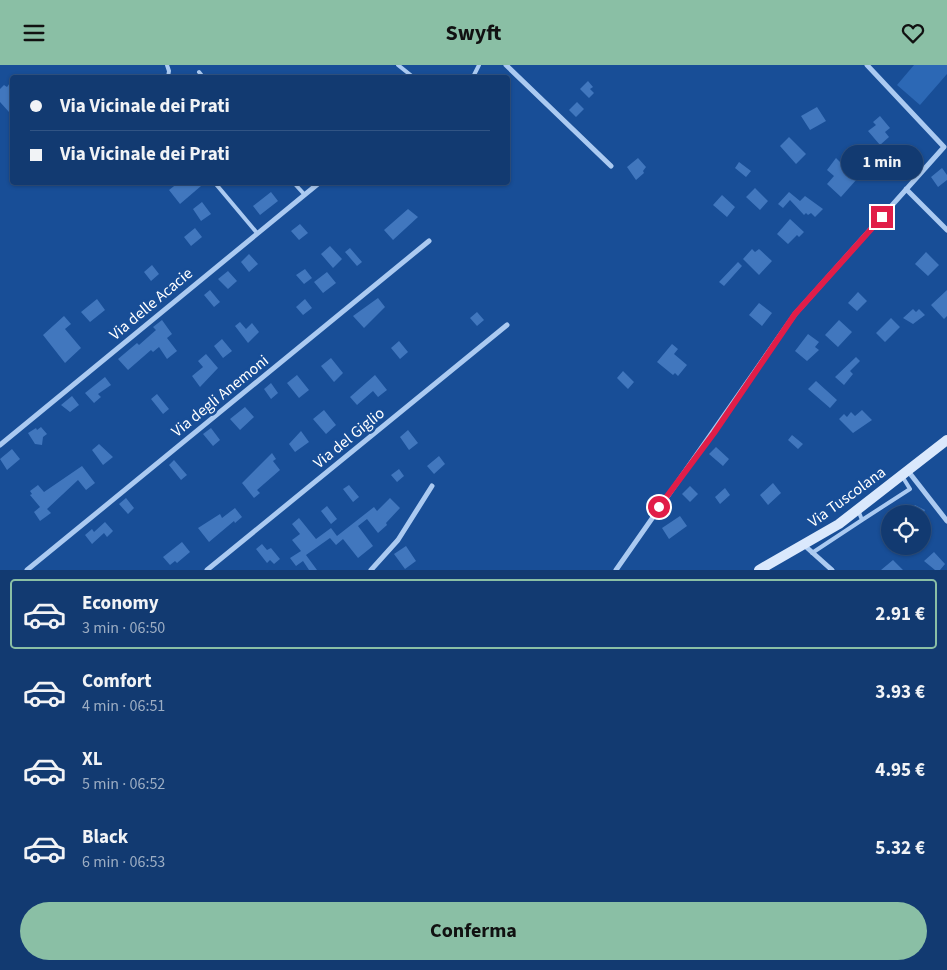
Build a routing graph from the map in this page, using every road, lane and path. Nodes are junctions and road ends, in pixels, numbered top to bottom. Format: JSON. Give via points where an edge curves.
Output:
{"nodes":[{"id":1,"x":398,"y":65,"type":"edge"},
{"id":2,"x":506,"y":65,"type":"edge"},
{"id":3,"x":867,"y":65,"type":"edge"},
{"id":4,"x":199,"y":72,"type":"dead end"},
{"id":5,"x":201,"y":75,"type":"edge"},
{"id":6,"x":410,"y":75,"type":"edge"},
{"id":7,"x":946,"y":146,"type":"edge"},
{"id":8,"x":611,"y":166,"type":"dead end"},
{"id":9,"x":217,"y":185,"type":"edge"},
{"id":10,"x":296,"y":185,"type":"edge"},
{"id":11,"x":315,"y":185,"type":"edge"},
{"id":12,"x":906,"y":189,"type":"junction"},
{"id":13,"x":304,"y":194,"type":"junction"},
{"id":14,"x":947,"y":231,"type":"edge"},
{"id":15,"x":257,"y":233,"type":"junction"},
{"id":16,"x":429,"y":241,"type":"dead end"},
{"id":17,"x":507,"y":325,"type":"dead end"},
{"id":18,"x":947,"y":440,"type":"edge"},
{"id":19,"x":0,"y":445,"type":"edge"},
{"id":20,"x":905,"y":474,"type":"junction"},
{"id":21,"x":918,"y":483,"type":"junction"},
{"id":22,"x":432,"y":486,"type":"dead end"},
{"id":23,"x":910,"y":489,"type":"junction"},
{"id":24,"x":858,"y":510,"type":"junction"},
{"id":25,"x":862,"y":520,"type":"junction"},
{"id":26,"x":947,"y":521,"type":"edge"},
{"id":27,"x":804,"y":545,"type":"junction"},
{"id":28,"x":812,"y":553,"type":"junction"},
{"id":29,"x":26,"y":570,"type":"edge"},
{"id":30,"x":207,"y":570,"type":"edge"},
{"id":31,"x":371,"y":570,"type":"edge"},
{"id":32,"x":616,"y":570,"type":"edge"},
{"id":33,"x":760,"y":570,"type":"edge"},
{"id":34,"x":832,"y":570,"type":"edge"}],
"edges":[{"from":1,"to":6,"type":"lane"},
{"from":2,"to":8,"type":"street"},
{"from":3,"to":7,"type":"street"},
{"from":4,"to":5,"type":"lane"},
{"from":7,"to":12,"type":"street"},
{"from":9,"to":15,"type":"lane"},
{"from":10,"to":13,"type":"lane"},
{"from":11,"to":13,"type":"street","name":"Via delle Acacie"},
{"from":12,"to":14,"type":"street"},
{"from":12,"to":32,"type":"street","via":[[795,314]]},
{"from":13,"to":15,"type":"street","name":"Via delle Acacie"},
{"from":15,"to":19,"type":"street","name":"Via delle Acacie"},
{"from":16,"to":29,"type":"street","name":"Via degli Anemoni"},
{"from":17,"to":30,"type":"street","name":"Via del Giglio"},
{"from":18,"to":20,"type":"main road","name":"Via Tuscolana"},
{"from":20,"to":21,"type":"street"},
{"from":20,"to":23,"type":"lane"},
{"from":20,"to":24,"type":"main road","name":"Via Tuscolana"},
{"from":21,"to":23,"type":"lane"},
{"from":21,"to":26,"type":"street"},
{"from":22,"to":31,"type":"street","via":[[398,540]]},
{"from":23,"to":25,"type":"lane"},
{"from":24,"to":25,"type":"lane"},
{"from":24,"to":27,"type":"main road","name":"Via Tuscolana"},
{"from":25,"to":28,"type":"lane"},
{"from":27,"to":28,"type":"street"},
{"from":27,"to":33,"type":"main road","name":"Via Tuscolana"},
{"from":28,"to":34,"type":"street"}]}
